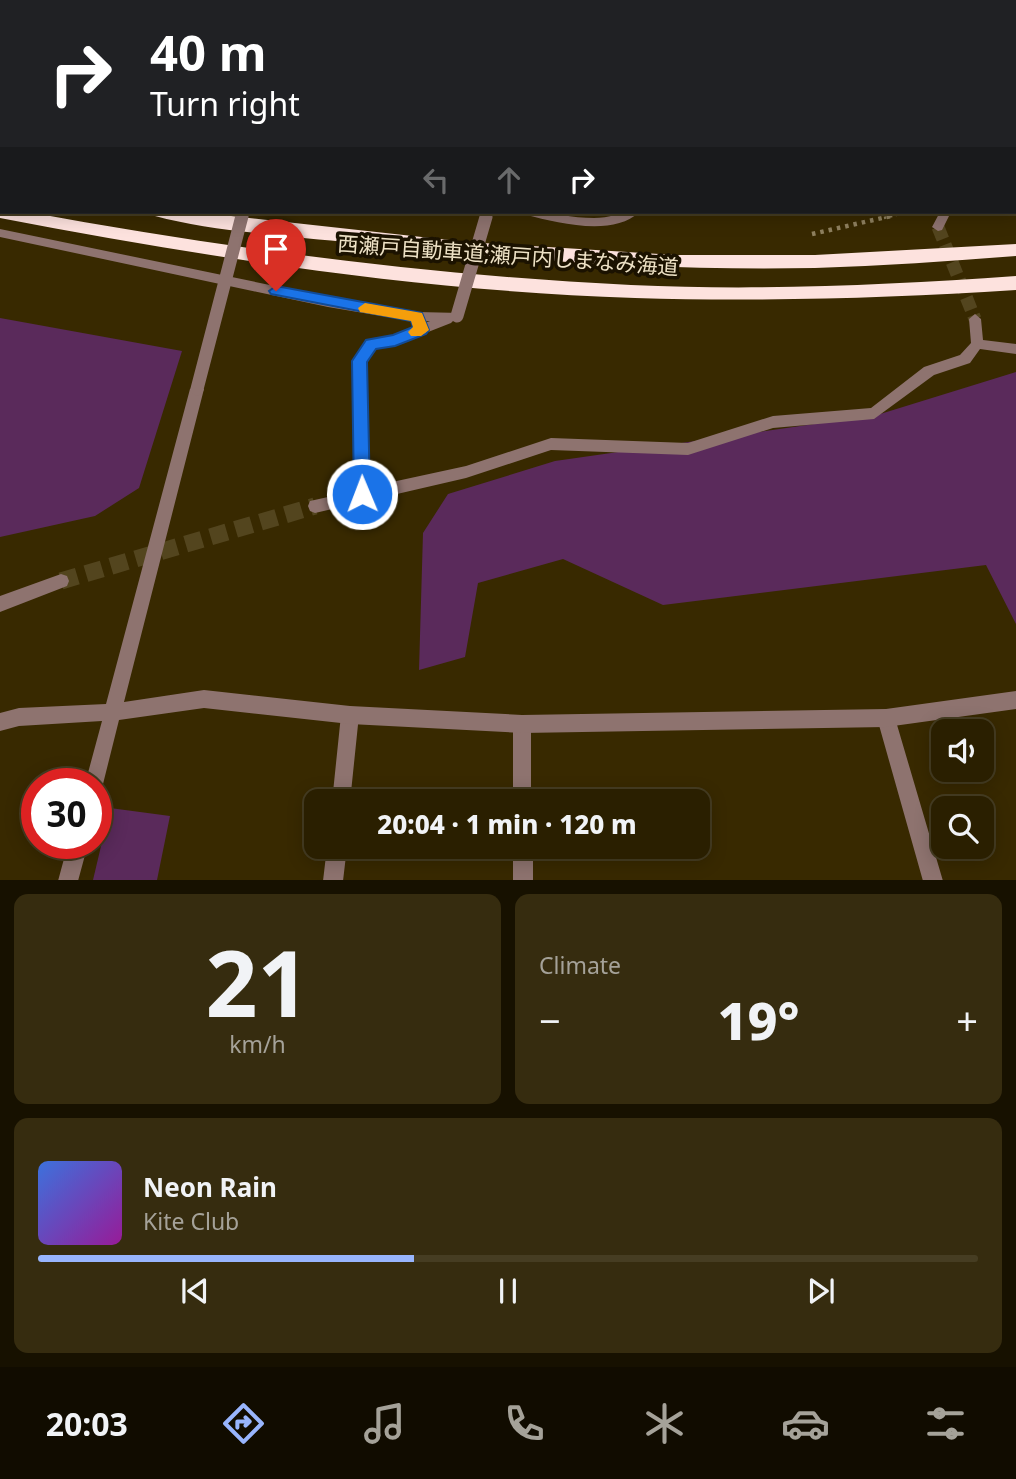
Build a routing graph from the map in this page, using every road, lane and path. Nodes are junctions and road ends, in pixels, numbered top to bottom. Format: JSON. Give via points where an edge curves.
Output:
{"nodes":[{"id":1,"x":11,"y":214,"type":"edge"},
{"id":2,"x":176,"y":214,"type":"edge"},
{"id":3,"x":242,"y":214,"type":"edge"},
{"id":4,"x":539,"y":214,"type":"edge"},
{"id":5,"x":630,"y":214,"type":"edge"},
{"id":6,"x":900,"y":214,"type":"edge"},
{"id":7,"x":944,"y":214,"type":"edge"},
{"id":8,"x":489,"y":215,"type":"edge"},
{"id":9,"x":938,"y":227,"type":"dead end"},
{"id":10,"x":0,"y":233,"type":"edge"},
{"id":11,"x":812,"y":234,"type":"dead end"},
{"id":12,"x":1016,"y":250,"type":"edge"},
{"id":13,"x":1016,"y":283,"type":"edge"},
{"id":14,"x":975,"y":319,"type":"tunnel mouth"},
{"id":15,"x":419,"y":323,"type":"junction"},
{"id":16,"x":977,"y":344,"type":"junction"},
{"id":17,"x":1016,"y":349,"type":"edge"},
{"id":18,"x":362,"y":494,"type":"junction"},
{"id":19,"x":315,"y":506,"type":"tunnel mouth"},
{"id":20,"x":61,"y":581,"type":"tunnel mouth"},
{"id":21,"x":0,"y":604,"type":"edge"},
{"id":22,"x":1016,"y":700,"type":"edge"},
{"id":23,"x":114,"y":712,"type":"junction"},
{"id":24,"x":350,"y":715,"type":"junction"},
{"id":25,"x":886,"y":718,"type":"junction"},
{"id":26,"x":0,"y":722,"type":"edge"},
{"id":27,"x":522,"y":724,"type":"junction"},
{"id":28,"x":98,"y":768,"type":"edge"},
{"id":29,"x":342,"y":789,"type":"edge"},
{"id":30,"x":523,"y":789,"type":"edge"},
{"id":31,"x":74,"y":859,"type":"edge"},
{"id":32,"x":336,"y":859,"type":"edge"},
{"id":33,"x":523,"y":859,"type":"edge"},
{"id":34,"x":68,"y":880,"type":"edge"},
{"id":35,"x":333,"y":880,"type":"edge"},
{"id":36,"x":523,"y":880,"type":"edge"},
{"id":37,"x":933,"y":880,"type":"edge"}],
"edges":[{"from":1,"to":13,"type":"highway","name":"西瀬戸自動車道;瀬戸内しまなみ海道","via":[[211,250],[498,282],[767,294]]},
{"from":2,"to":12,"type":"highway","name":"西瀬戸自動車道;瀬戸内しまなみ海道","via":[[392,242],[627,258],[858,260]]},
{"from":3,"to":23,"type":"street","bridge":true},
{"from":4,"to":5,"type":"street","via":[[604,221]]},
{"from":6,"to":11,"type":"path"},
{"from":7,"to":9,"type":"street"},
{"from":8,"to":15,"type":"street","bridge":true,"via":[[457,316]]},
{"from":10,"to":15,"type":"street"},
{"from":14,"to":16,"type":"street"},
{"from":15,"to":18,"type":"street","via":[[395,341],[371,344],[360,361]]},
{"from":16,"to":17,"type":"street"},
{"from":16,"to":18,"type":"street","via":[[965,359],[929,372],[874,413],[773,422],[688,449],[551,444],[466,472]]},
{"from":18,"to":19,"type":"street"},
{"from":20,"to":21,"type":"street"},
{"from":22,"to":25,"type":"street"},
{"from":23,"to":24,"type":"street","via":[[204,699]]},
{"from":23,"to":26,"type":"street"},
{"from":23,"to":28,"type":"street"},
{"from":24,"to":27,"type":"street"},
{"from":24,"to":29,"type":"street"},
{"from":25,"to":27,"type":"street"},
{"from":25,"to":37,"type":"street"},
{"from":27,"to":30,"type":"street"},
{"from":31,"to":34,"type":"street"},
{"from":32,"to":35,"type":"street"},
{"from":33,"to":36,"type":"street"}]}
